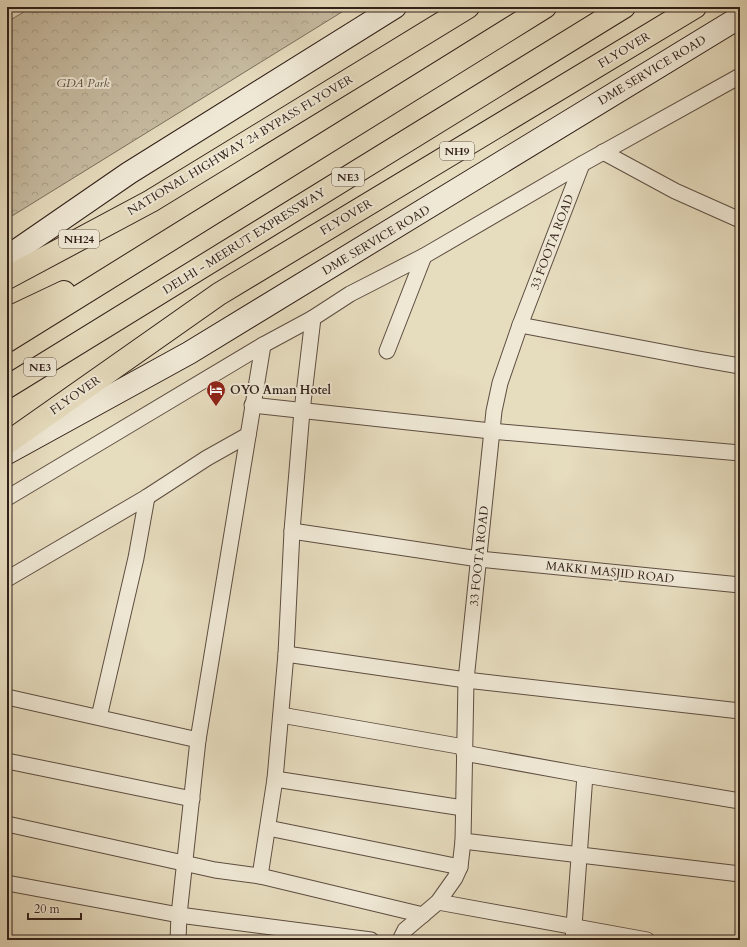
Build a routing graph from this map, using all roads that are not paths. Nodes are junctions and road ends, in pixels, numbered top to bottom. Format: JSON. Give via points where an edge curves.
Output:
{"nodes":[{"id":1,"x":395,"y":7,"type":"edge"},
{"id":2,"x":468,"y":7,"type":"edge"},
{"id":3,"x":545,"y":7,"type":"edge"},
{"id":4,"x":624,"y":7,"type":"edge"},
{"id":5,"x":695,"y":7,"type":"edge"},
{"id":6,"x":740,"y":17,"type":"edge"},
{"id":7,"x":740,"y":76,"type":"edge"},
{"id":8,"x":603,"y":152,"type":"junction"},
{"id":9,"x":582,"y":164,"type":"junction"},
{"id":10,"x":740,"y":220,"type":"edge"},
{"id":11,"x":169,"y":241,"type":"junction"},
{"id":12,"x":424,"y":256,"type":"junction"},
{"id":13,"x":7,"y":257,"type":"edge"},
{"id":14,"x":7,"y":278,"type":"edge"},
{"id":15,"x":313,"y":318,"type":"junction"},
{"id":16,"x":7,"y":319,"type":"edge"},
{"id":17,"x":520,"y":325,"type":"junction"},
{"id":18,"x":7,"y":341,"type":"edge"},
{"id":19,"x":262,"y":345,"type":"junction"},
{"id":20,"x":72,"y":347,"type":"junction"},
{"id":21,"x":387,"y":351,"type":"dead end"},
{"id":22,"x":740,"y":366,"type":"edge"},
{"id":23,"x":7,"y":387,"type":"edge"},
{"id":24,"x":7,"y":397,"type":"edge"},
{"id":25,"x":252,"y":405,"type":"junction"},
{"id":26,"x":302,"y":411,"type":"junction"},
{"id":27,"x":491,"y":431,"type":"junction"},
{"id":28,"x":248,"y":435,"type":"junction"},
{"id":29,"x":7,"y":443,"type":"edge"},
{"id":30,"x":7,"y":453,"type":"edge"},
{"id":31,"x":740,"y":453,"type":"edge"},
{"id":32,"x":147,"y":497,"type":"junction"},
{"id":33,"x":7,"y":498,"type":"edge"},
{"id":34,"x":292,"y":530,"type":"junction"},
{"id":35,"x":479,"y":559,"type":"junction"},
{"id":36,"x":7,"y":579,"type":"edge"},
{"id":37,"x":740,"y":585,"type":"edge"},
{"id":38,"x":286,"y":654,"type":"junction"},
{"id":39,"x":466,"y":680,"type":"junction"},
{"id":40,"x":7,"y":697,"type":"edge"},
{"id":41,"x":740,"y":712,"type":"edge"},
{"id":42,"x":281,"y":715,"type":"junction"},
{"id":43,"x":99,"y":718,"type":"junction"},
{"id":44,"x":198,"y":740,"type":"junction"},
{"id":45,"x":464,"y":750,"type":"junction"},
{"id":46,"x":7,"y":761,"type":"edge"},
{"id":47,"x":585,"y":776,"type":"junction"},
{"id":48,"x":275,"y":779,"type":"junction"},
{"id":49,"x":192,"y":799,"type":"junction"},
{"id":50,"x":740,"y":801,"type":"edge"},
{"id":51,"x":463,"y":808,"type":"junction"},
{"id":52,"x":7,"y":824,"type":"edge"},
{"id":53,"x":268,"y":828,"type":"junction"},
{"id":54,"x":463,"y":841,"type":"junction"},
{"id":55,"x":580,"y":855,"type":"junction"},
{"id":56,"x":185,"y":863,"type":"junction"},
{"id":57,"x":460,"y":867,"type":"junction"},
{"id":58,"x":740,"y":874,"type":"edge"},
{"id":59,"x":260,"y":876,"type":"junction"},
{"id":60,"x":7,"y":882,"type":"edge"},
{"id":61,"x":438,"y":902,"type":"junction"},
{"id":62,"x":179,"y":915,"type":"junction"},
{"id":63,"x":423,"y":915,"type":"junction"},
{"id":64,"x":574,"y":933,"type":"edge"},
{"id":65,"x":178,"y":940,"type":"edge"},
{"id":66,"x":371,"y":940,"type":"edge"},
{"id":67,"x":400,"y":940,"type":"edge"},
{"id":68,"x":647,"y":940,"type":"edge"}],
"edges":[{"from":1,"to":13,"type":"street","via":[[129,174]]},
{"from":2,"to":14,"type":"highway","name":"NATIONAL HIGHWAY 24 BYPASS FLYOVER","number":"NH24","via":[[151,201]]},
{"from":3,"to":11,"type":"highway"},
{"from":4,"to":20,"type":"highway","name":"DELHI - MEERUT EXPRESSWAY","number":"NE3"},
{"from":5,"to":29,"type":"highway","name":"FLYOVER","number":"NH9","via":[[219,294]]},
{"from":6,"to":30,"type":"street","name":"DME SERVICE ROAD","via":[[196,349]]},
{"from":7,"to":8,"type":"street"},
{"from":8,"to":9,"type":"street"},
{"from":8,"to":10,"type":"street","via":[[675,191]]},
{"from":9,"to":12,"type":"street"},
{"from":9,"to":17,"type":"street","name":"33 FOOTA ROAD"},
{"from":11,"to":16,"type":"highway"},
{"from":11,"to":18,"type":"highway"},
{"from":12,"to":15,"type":"street","via":[[350,294]]},
{"from":12,"to":21,"type":"street"},
{"from":15,"to":19,"type":"street"},
{"from":15,"to":26,"type":"street"},
{"from":17,"to":22,"type":"street"},
{"from":17,"to":27,"type":"street","name":"33 FOOTA ROAD","via":[[500,383]]},
{"from":19,"to":25,"type":"street"},
{"from":19,"to":33,"type":"street"},
{"from":20,"to":23,"type":"highway","name":"DELHI - MEERUT EXPRESSWAY","number":"NE3"},
{"from":20,"to":24,"type":"highway"},
{"from":25,"to":26,"type":"street"},
{"from":25,"to":28,"type":"street"},
{"from":26,"to":27,"type":"street"},
{"from":26,"to":34,"type":"street"},
{"from":27,"to":31,"type":"street"},
{"from":27,"to":35,"type":"street","name":"33 FOOTA ROAD"},
{"from":28,"to":32,"type":"street"},
{"from":28,"to":44,"type":"street"},
{"from":32,"to":36,"type":"street"},
{"from":32,"to":43,"type":"street","via":[[135,565]]},
{"from":34,"to":35,"type":"street","name":"MAKKI MASJID ROAD"},
{"from":34,"to":38,"type":"street"},
{"from":35,"to":37,"type":"street","name":"MAKKI MASJID ROAD"},
{"from":35,"to":39,"type":"street","name":"33 FOOTA ROAD"},
{"from":38,"to":39,"type":"street"},
{"from":38,"to":42,"type":"street"},
{"from":39,"to":41,"type":"street"},
{"from":39,"to":45,"type":"street","name":"33 FOOTA ROAD"},
{"from":40,"to":43,"type":"street"},
{"from":42,"to":45,"type":"street"},
{"from":42,"to":48,"type":"street"},
{"from":43,"to":44,"type":"street"},
{"from":44,"to":49,"type":"street"},
{"from":45,"to":47,"type":"street"},
{"from":45,"to":51,"type":"street","name":"33 FOOTA ROAD"},
{"from":46,"to":49,"type":"street"},
{"from":47,"to":50,"type":"street"},
{"from":47,"to":55,"type":"street"},
{"from":48,"to":51,"type":"street"},
{"from":48,"to":53,"type":"street"},
{"from":49,"to":56,"type":"street"},
{"from":51,"to":54,"type":"street","name":"33 FOOTA ROAD"},
{"from":52,"to":56,"type":"street"},
{"from":53,"to":57,"type":"street"},
{"from":53,"to":59,"type":"street"},
{"from":54,"to":55,"type":"street"},
{"from":54,"to":57,"type":"street","name":"33 FOOTA ROAD"},
{"from":55,"to":58,"type":"street"},
{"from":55,"to":64,"type":"street"},
{"from":56,"to":59,"type":"street"},
{"from":56,"to":62,"type":"street"},
{"from":57,"to":61,"type":"street","name":"33 FOOTA ROAD"},
{"from":59,"to":63,"type":"street"},
{"from":60,"to":62,"type":"street"},
{"from":61,"to":63,"type":"street","name":"33 FOOTA ROAD"},
{"from":61,"to":64,"type":"street"},
{"from":62,"to":65,"type":"street"},
{"from":62,"to":66,"type":"street"},
{"from":63,"to":67,"type":"street","name":"33 FOOTA ROAD","via":[[405,930]]},
{"from":64,"to":68,"type":"street"}]}
